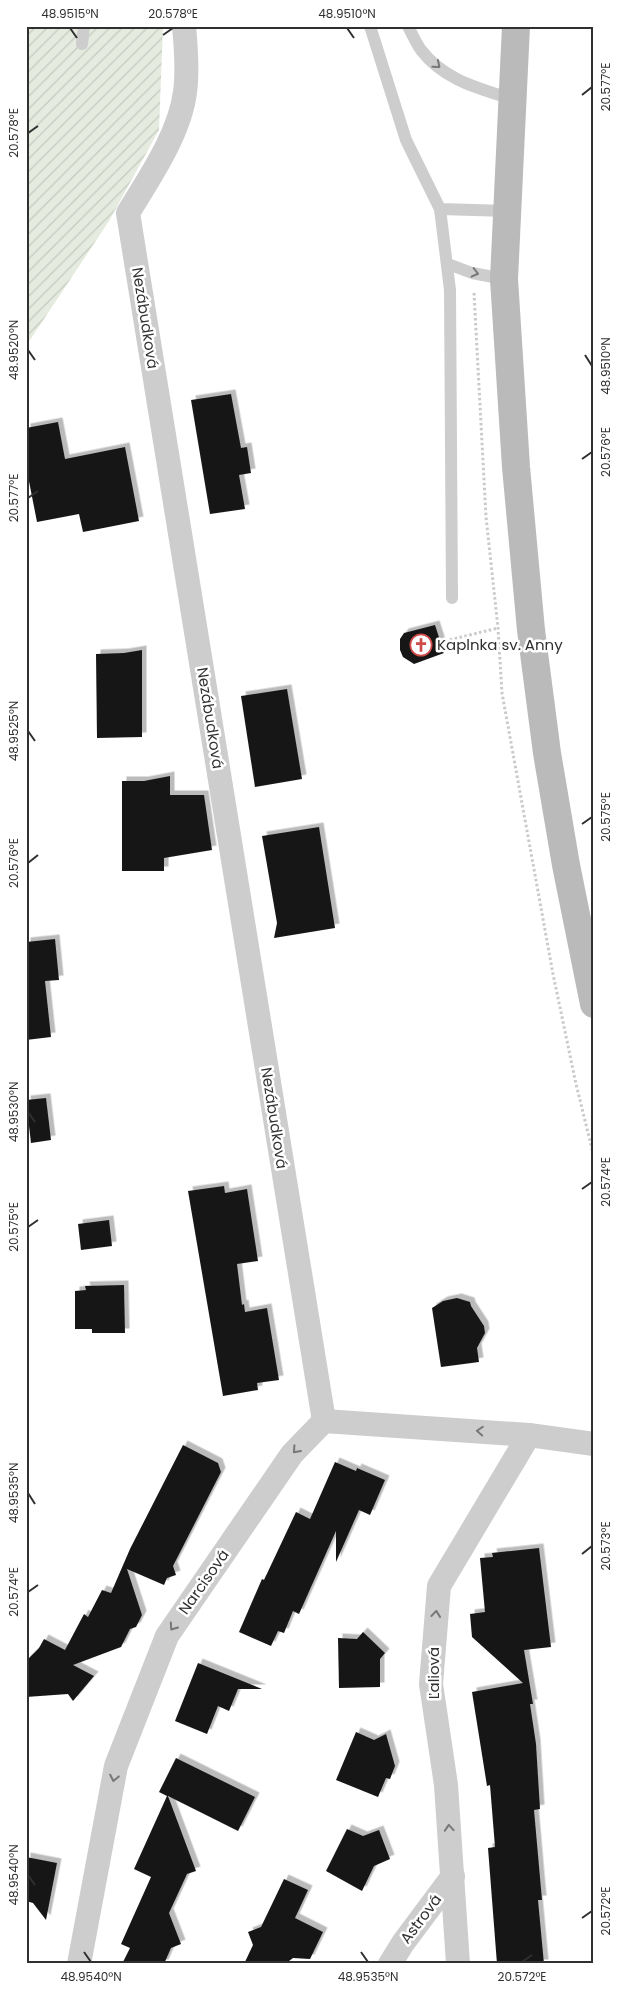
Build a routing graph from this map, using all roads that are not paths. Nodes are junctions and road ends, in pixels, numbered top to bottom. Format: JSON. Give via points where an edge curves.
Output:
{"nodes":[{"id":1,"x":84,"y":26,"type":"edge"},
{"id":2,"x":184,"y":26,"type":"edge"},
{"id":3,"x":370,"y":26,"type":"edge"},
{"id":4,"x":408,"y":26,"type":"edge"},
{"id":5,"x":516,"y":26,"type":"edge"},
{"id":6,"x":82,"y":44,"type":"dead end"},
{"id":7,"x":512,"y":99,"type":"junction"},
{"id":8,"x":440,"y":209,"type":"junction"},
{"id":9,"x":507,"y":211,"type":"junction"},
{"id":10,"x":448,"y":264,"type":"junction"},
{"id":11,"x":504,"y":279,"type":"junction"},
{"id":12,"x":452,"y":598,"type":"dead end"},
{"id":13,"x":594,"y":1004,"type":"edge"},
{"id":14,"x":324,"y":1421,"type":"junction"},
{"id":15,"x":529,"y":1435,"type":"junction"},
{"id":16,"x":594,"y":1444,"type":"edge"},
{"id":17,"x":453,"y":1876,"type":"junction"},
{"id":18,"x":79,"y":1964,"type":"edge"},
{"id":19,"x":390,"y":1964,"type":"edge"},
{"id":20,"x":458,"y":1964,"type":"edge"}],
"edges":[{"from":1,"to":6,"type":"lane"},
{"from":2,"to":14,"type":"street","name":"Nezábudková","via":[[186,91],[176,128],[128,213]]},
{"from":3,"to":8,"type":"lane","via":[[406,140]]},
{"from":4,"to":7,"type":"lane","one_way":true,"via":[[421,50],[463,84]]},
{"from":5,"to":7,"type":"main road"},
{"from":7,"to":9,"type":"main road"},
{"from":8,"to":9,"type":"lane"},
{"from":8,"to":10,"type":"lane"},
{"from":9,"to":11,"type":"main road"},
{"from":10,"to":11,"type":"lane","one_way":true,"via":[[472,274]]},
{"from":10,"to":12,"type":"lane"},
{"from":11,"to":13,"type":"main road","via":[[531,630],[547,753]]},
{"from":15,"to":14,"type":"street","one_way":true},
{"from":14,"to":18,"type":"street","name":"Narcisová","one_way":true,"via":[[292,1454],[167,1636],[116,1766]]},
{"from":15,"to":16,"type":"street"},
{"from":17,"to":15,"type":"street","name":"Ľaliová","one_way":true,"via":[[446,1785],[432,1684],[439,1586]]},
{"from":17,"to":19,"type":"street","name":"Astrová"},
{"from":17,"to":20,"type":"street","name":"Ľaliová"}]}
